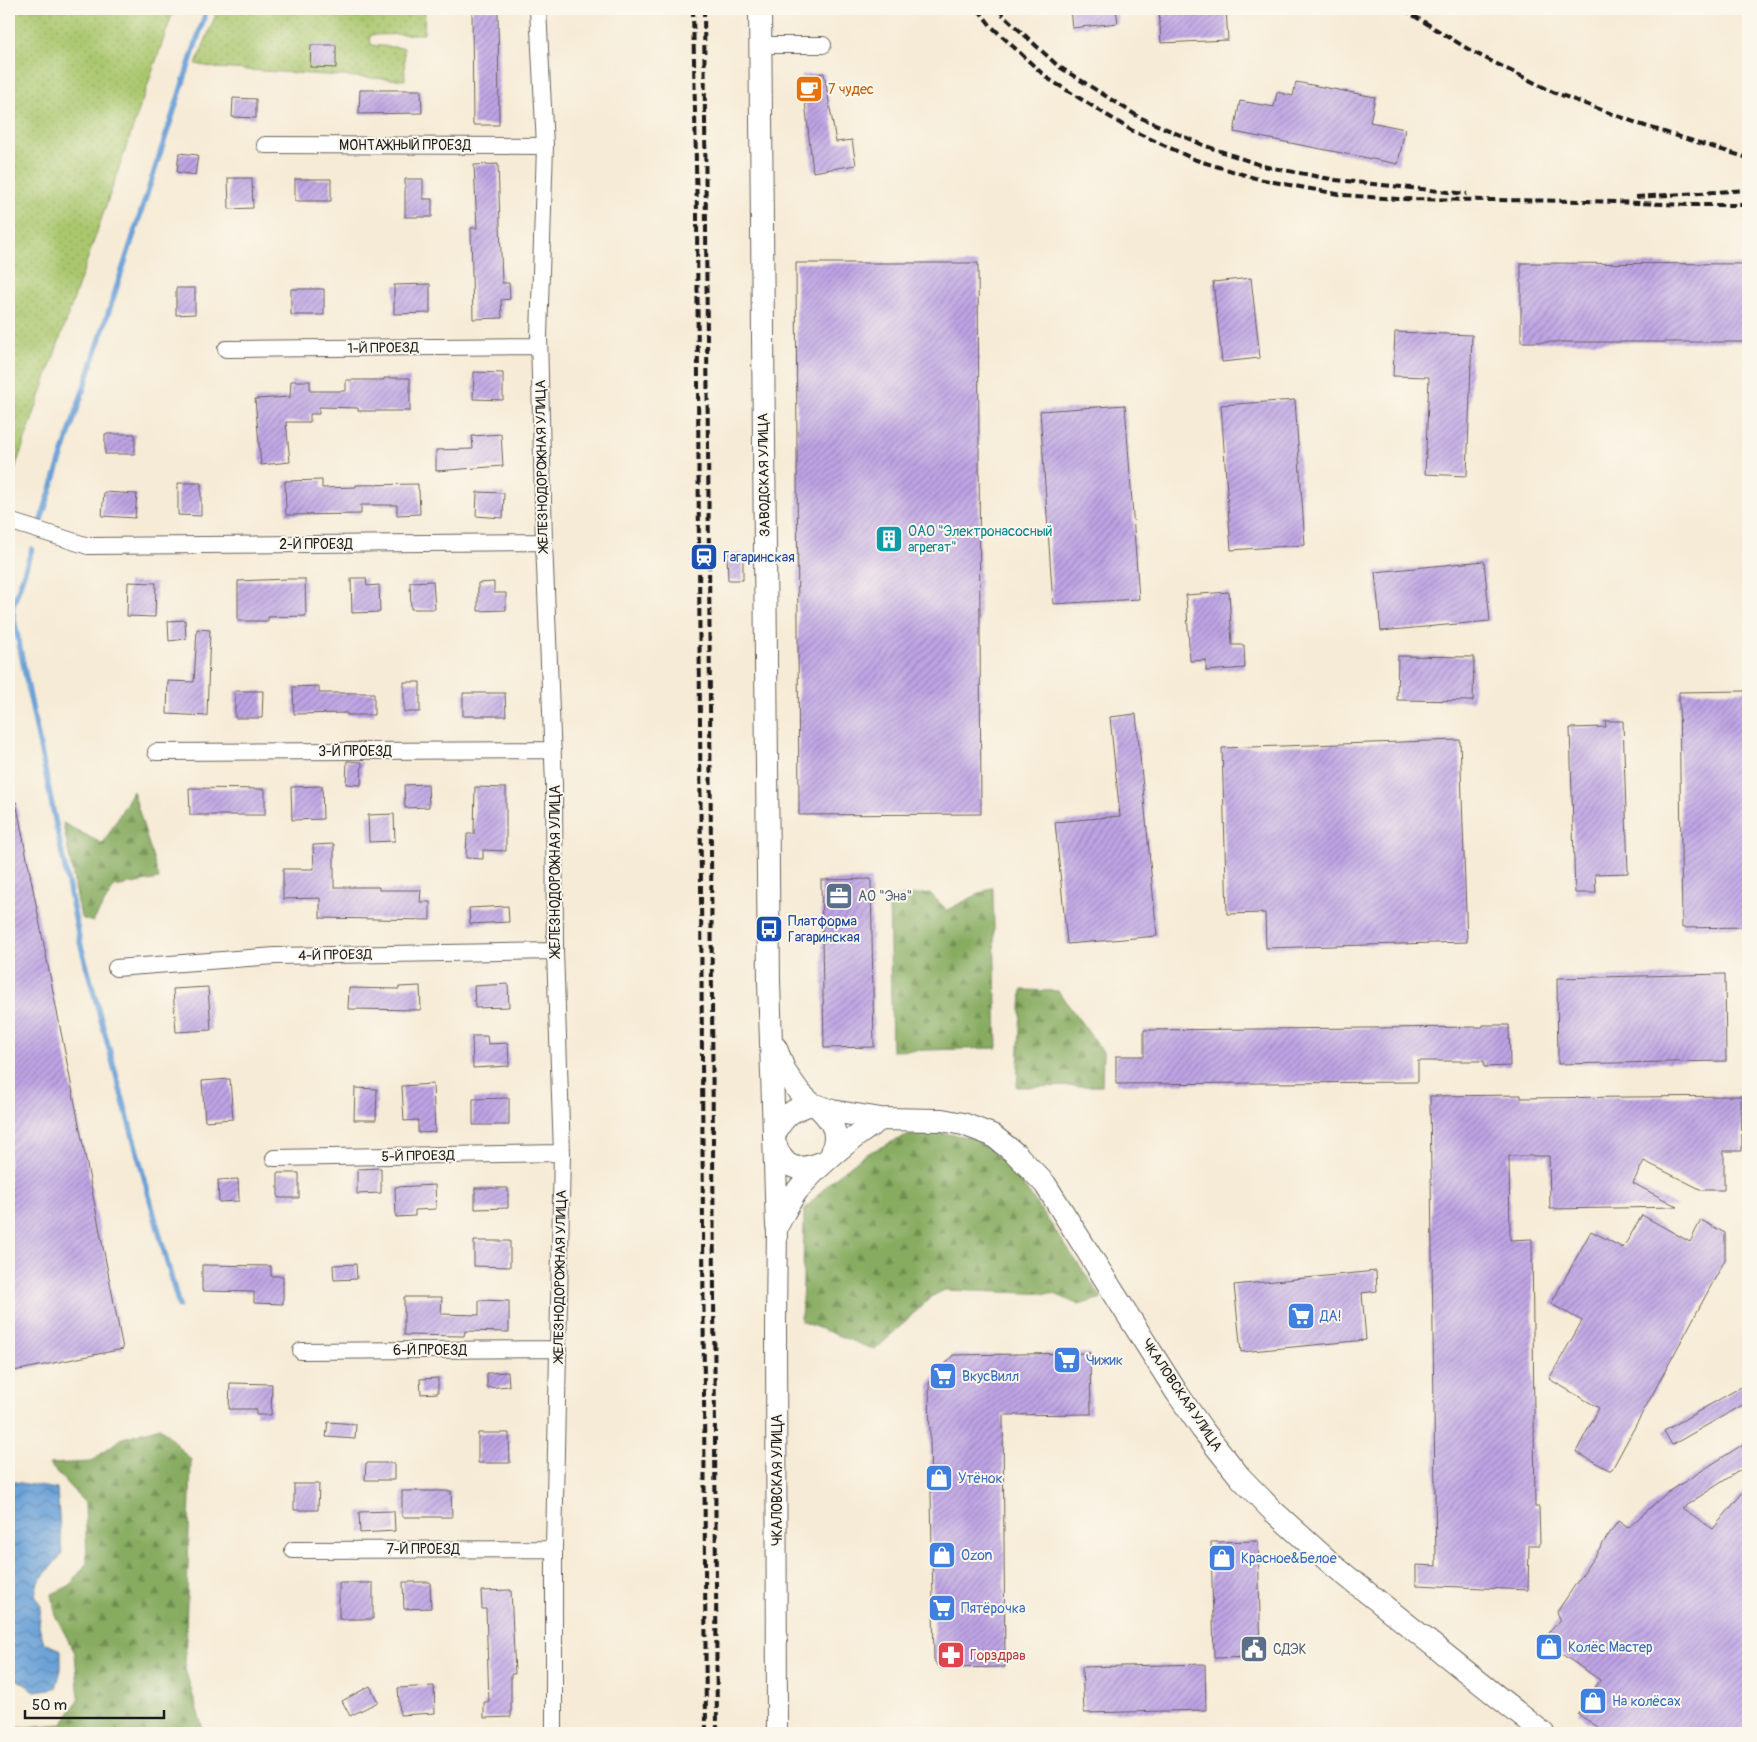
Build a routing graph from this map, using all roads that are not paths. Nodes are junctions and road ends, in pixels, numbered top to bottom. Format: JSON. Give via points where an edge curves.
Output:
{"nodes":[{"id":1,"x":538,"y":9,"type":"edge"},
{"id":2,"x":760,"y":9,"type":"edge"},
{"id":3,"x":823,"y":44,"type":"dead end"},
{"id":4,"x":760,"y":46,"type":"junction"},
{"id":5,"x":265,"y":144,"type":"dead end"},
{"id":6,"x":545,"y":146,"type":"junction"},
{"id":7,"x":539,"y":346,"type":"junction"},
{"id":8,"x":226,"y":349,"type":"dead end"},
{"id":9,"x":9,"y":521,"type":"edge"},
{"id":10,"x":544,"y":542,"type":"junction"},
{"id":11,"x":553,"y":750,"type":"junction"},
{"id":12,"x":156,"y":752,"type":"dead end"},
{"id":13,"x":555,"y":951,"type":"junction"},
{"id":14,"x":116,"y":968,"type":"dead end"},
{"id":15,"x":770,"y":1031,"type":"junction"},
{"id":16,"x":815,"y":1106,"type":"junction"},
{"id":17,"x":881,"y":1119,"type":"junction"},
{"id":18,"x":774,"y":1139,"type":"junction"},
{"id":19,"x":562,"y":1153,"type":"junction"},
{"id":20,"x":274,"y":1158,"type":"dead end"},
{"id":21,"x":828,"y":1159,"type":"junction"},
{"id":22,"x":777,"y":1226,"type":"junction"},
{"id":23,"x":558,"y":1349,"type":"junction"},
{"id":24,"x":301,"y":1351,"type":"dead end"},
{"id":25,"x":554,"y":1549,"type":"junction"},
{"id":26,"x":293,"y":1550,"type":"dead end"},
{"id":27,"x":554,"y":1733,"type":"edge"},
{"id":28,"x":777,"y":1733,"type":"edge"},
{"id":29,"x":1543,"y":1733,"type":"edge"}],
"edges":[{"from":1,"to":6,"type":"street","name":"ЖЕЛЕЗНОДОРОЖНАЯ УЛИЦА"},
{"from":2,"to":4,"type":"main road","name":"ЗАВОДСКАЯ УЛИЦА"},
{"from":3,"to":4,"type":"street"},
{"from":4,"to":15,"type":"main road","name":"ЗАВОДСКАЯ УЛИЦА"},
{"from":5,"to":6,"type":"street","name":"МОНТАЖНЫЙ ПРОЕЗД"},
{"from":6,"to":7,"type":"street","name":"ЖЕЛЕЗНОДОРОЖНАЯ УЛИЦА"},
{"from":7,"to":8,"type":"street","name":"1-Й ПРОЕЗД"},
{"from":7,"to":10,"type":"street","name":"ЖЕЛЕЗНОДОРОЖНАЯ УЛИЦА"},
{"from":9,"to":10,"type":"street","name":"2-Й ПРОЕЗД","via":[[88,546]]},
{"from":10,"to":11,"type":"street","name":"ЖЕЛЕЗНОДОРОЖНАЯ УЛИЦА"},
{"from":11,"to":12,"type":"street","name":"3-Й ПРОЕЗД"},
{"from":11,"to":13,"type":"street","name":"ЖЕЛЕЗНОДОРОЖНАЯ УЛИЦА"},
{"from":13,"to":14,"type":"street","name":"4-Й ПРОЕЗД","via":[[275,956]]},
{"from":13,"to":19,"type":"street","name":"ЖЕЛЕЗНОДОРОЖНАЯ УЛИЦА"},
{"from":15,"to":16,"type":"main road","via":[[785,1072]]},
{"from":15,"to":18,"type":"main road","name":"ЗАВОДСКАЯ УЛИЦА"},
{"from":16,"to":17,"type":"main road","name":"ЧКАЛОВСКАЯ УЛИЦА"},
{"from":16,"to":18,"type":"main road","via":[[802,1107],[791,1113],[781,1122]]},
{"from":16,"to":21,"type":"main road","via":[[830,1118],[835,1133],[835,1143]]},
{"from":17,"to":21,"type":"main road"},
{"from":17,"to":29,"type":"main road","name":"ЧКАЛОВСКАЯ УЛИЦА","via":[[942,1120],[963,1124],[992,1135],[1016,1154],[1045,1184],[1177,1393],[1240,1477],[1334,1566]]},
{"from":18,"to":21,"type":"main road","via":[[786,1164],[810,1168]]},
{"from":18,"to":22,"type":"main road","name":"ЗАВОДСКАЯ УЛИЦА"},
{"from":19,"to":20,"type":"street","name":"5-Й ПРОЕЗД"},
{"from":19,"to":23,"type":"street","name":"ЖЕЛЕЗНОДОРОЖНАЯ УЛИЦА"},
{"from":21,"to":22,"type":"main road","via":[[796,1193]]},
{"from":22,"to":28,"type":"street","name":"ЧКАЛОВСКАЯ УЛИЦА"},
{"from":23,"to":24,"type":"street","name":"6-Й ПРОЕЗД"},
{"from":23,"to":25,"type":"street","name":"ЖЕЛЕЗНОДОРОЖНАЯ УЛИЦА"},
{"from":25,"to":26,"type":"street","name":"7-Й ПРОЕЗД"},
{"from":25,"to":27,"type":"street","name":"ЖЕЛЕЗНОДОРОЖНАЯ УЛИЦА"}]}
